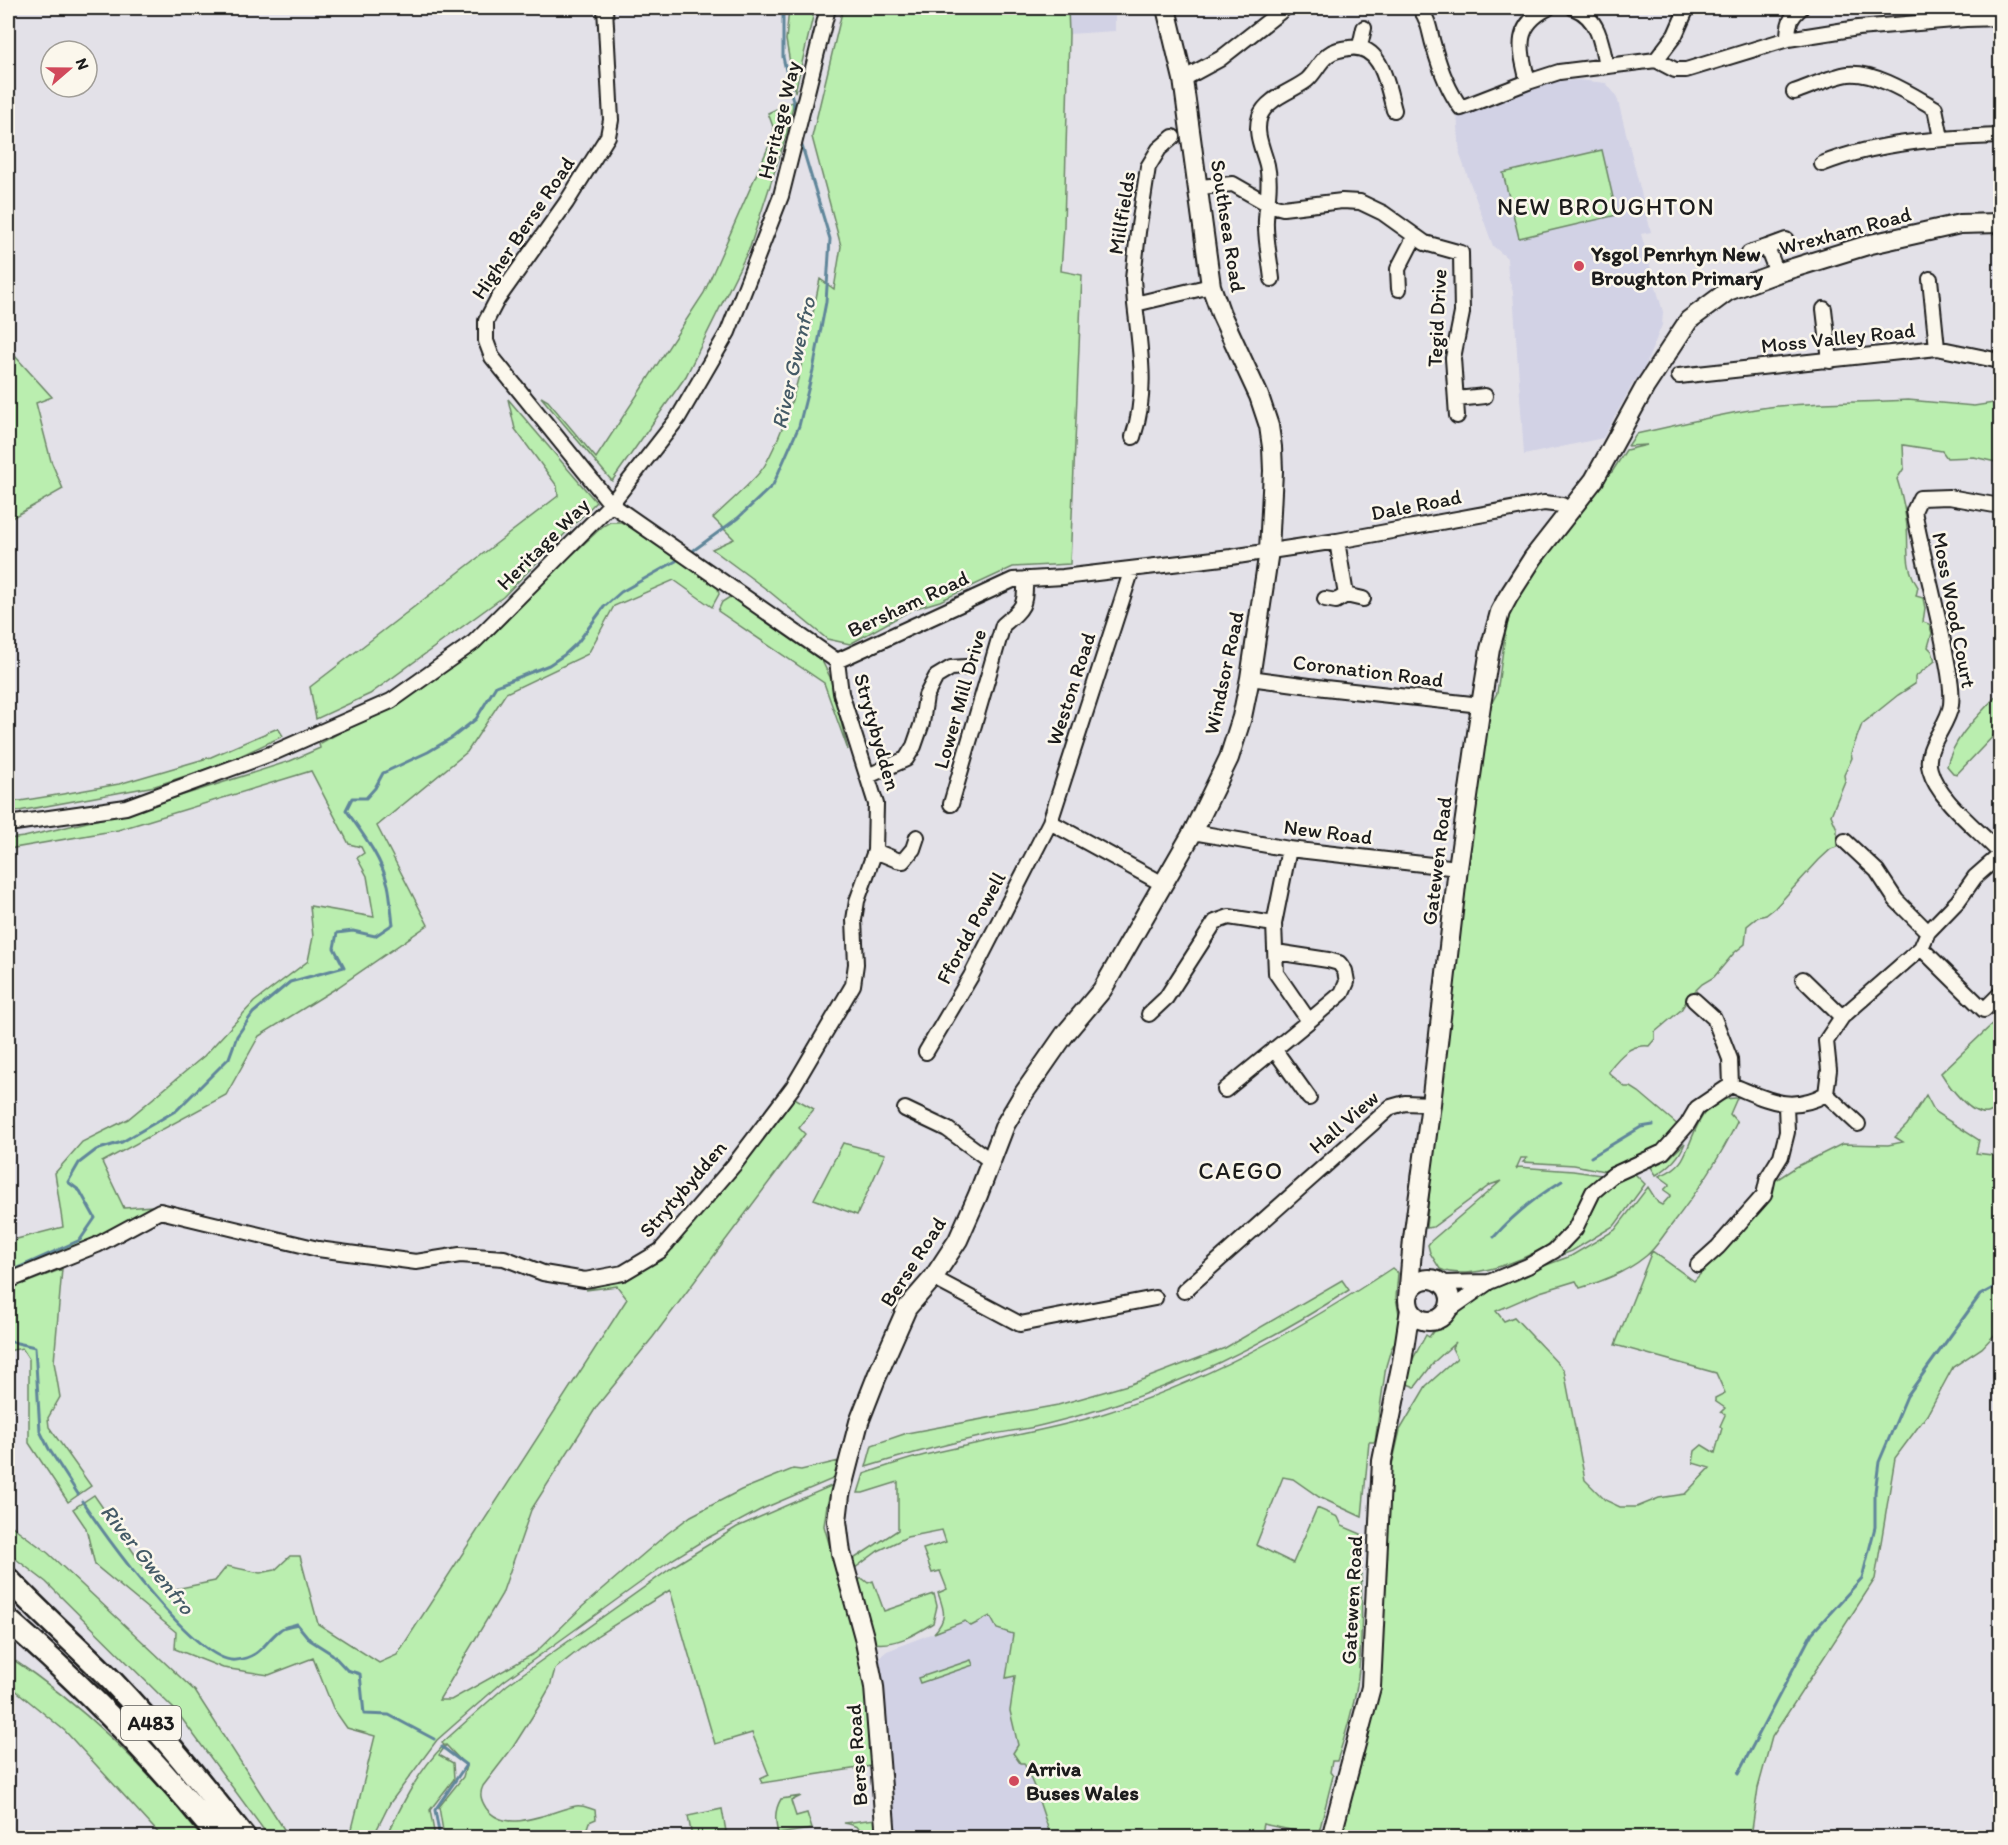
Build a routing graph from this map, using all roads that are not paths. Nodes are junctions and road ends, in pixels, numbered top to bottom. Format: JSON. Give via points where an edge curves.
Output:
{"nodes":[{"id":1,"x":605,"y":8,"type":"edge"},
{"id":2,"x":828,"y":8,"type":"edge"},
{"id":3,"x":1166,"y":8,"type":"edge"},
{"id":4,"x":1285,"y":8,"type":"edge"},
{"id":5,"x":1419,"y":8,"type":"edge"},
{"id":6,"x":1548,"y":8,"type":"edge"},
{"id":7,"x":1574,"y":8,"type":"edge"},
{"id":8,"x":1688,"y":8,"type":"edge"},
{"id":9,"x":1801,"y":8,"type":"edge"},
{"id":10,"x":2001,"y":18,"type":"edge"},
{"id":11,"x":1364,"y":28,"type":"dead end"},
{"id":12,"x":1788,"y":39,"type":"junction"},
{"id":13,"x":1360,"y":46,"type":"junction"},
{"id":14,"x":1656,"y":60,"type":"junction"},
{"id":15,"x":1606,"y":66,"type":"junction"},
{"id":16,"x":1183,"y":79,"type":"junction"},
{"id":17,"x":1528,"y":82,"type":"junction"},
{"id":18,"x":1794,"y":92,"type":"dead end"},
{"id":19,"x":1394,"y":110,"type":"dead end"},
{"id":20,"x":2001,"y":136,"type":"edge"},
{"id":21,"x":1173,"y":137,"type":"dead end"},
{"id":22,"x":1941,"y":138,"type":"junction"},
{"id":23,"x":1822,"y":164,"type":"dead end"},
{"id":24,"x":1199,"y":187,"type":"junction"},
{"id":25,"x":1268,"y":204,"type":"junction"},
{"id":26,"x":2001,"y":223,"type":"edge"},
{"id":27,"x":1415,"y":236,"type":"junction"},
{"id":28,"x":1786,"y":240,"type":"dead end"},
{"id":29,"x":1767,"y":247,"type":"junction"},
{"id":30,"x":1749,"y":253,"type":"dead end"},
{"id":31,"x":1777,"y":273,"type":"junction"},
{"id":32,"x":1272,"y":279,"type":"dead end"},
{"id":33,"x":1930,"y":279,"type":"dead end"},
{"id":34,"x":1211,"y":286,"type":"junction"},
{"id":35,"x":1399,"y":289,"type":"dead end"},
{"id":36,"x":1135,"y":304,"type":"junction"},
{"id":37,"x":1824,"y":309,"type":"dead end"},
{"id":38,"x":1937,"y":348,"type":"junction"},
{"id":39,"x":1830,"y":361,"type":"junction"},
{"id":40,"x":2001,"y":361,"type":"edge"},
{"id":41,"x":1679,"y":376,"type":"dead end"},
{"id":42,"x":1485,"y":396,"type":"dead end"},
{"id":43,"x":1457,"y":399,"type":"junction"},
{"id":44,"x":1457,"y":416,"type":"dead end"},
{"id":45,"x":1133,"y":437,"type":"dead end"},
{"id":46,"x":611,"y":504,"type":"junction"},
{"id":47,"x":2001,"y":506,"type":"edge"},
{"id":48,"x":1569,"y":512,"type":"junction"},
{"id":49,"x":1337,"y":541,"type":"junction"},
{"id":50,"x":1269,"y":551,"type":"junction"},
{"id":51,"x":1132,"y":569,"type":"junction"},
{"id":52,"x":1025,"y":579,"type":"junction"},
{"id":53,"x":1346,"y":595,"type":"junction"},
{"id":54,"x":1325,"y":599,"type":"dead end"},
{"id":55,"x":1363,"y":599,"type":"dead end"},
{"id":56,"x":837,"y":661,"type":"junction"},
{"id":57,"x":966,"y":667,"type":"dead end"},
{"id":58,"x":1250,"y":678,"type":"junction"},
{"id":59,"x":1481,"y":705,"type":"junction"},
{"id":60,"x":868,"y":776,"type":"junction"},
{"id":61,"x":951,"y":804,"type":"dead end"},
{"id":62,"x":1050,"y":822,"type":"junction"},
{"id":63,"x":8,"y":824,"type":"edge"},
{"id":64,"x":1193,"y":832,"type":"junction"},
{"id":65,"x":917,"y":837,"type":"dead end"},
{"id":66,"x":1845,"y":841,"type":"dead end"},
{"id":67,"x":1289,"y":849,"type":"junction"},
{"id":68,"x":875,"y":851,"type":"junction"},
{"id":69,"x":2001,"y":854,"type":"edge"},
{"id":70,"x":1458,"y":868,"type":"junction"},
{"id":71,"x":1163,"y":884,"type":"junction"},
{"id":72,"x":1274,"y":924,"type":"junction"},
{"id":73,"x":1928,"y":932,"type":"junction"},
{"id":74,"x":1922,"y":948,"type":"junction"},
{"id":75,"x":1276,"y":952,"type":"junction"},
{"id":76,"x":1803,"y":979,"type":"dead end"},
{"id":77,"x":2001,"y":994,"type":"edge"},
{"id":78,"x":1694,"y":1000,"type":"dead end"},
{"id":79,"x":1149,"y":1014,"type":"dead end"},
{"id":80,"x":1842,"y":1017,"type":"junction"},
{"id":81,"x":1309,"y":1021,"type":"junction"},
{"id":82,"x":1274,"y":1049,"type":"junction"},
{"id":83,"x":926,"y":1052,"type":"dead end"},
{"id":84,"x":1731,"y":1084,"type":"junction"},
{"id":85,"x":1225,"y":1090,"type":"dead end"},
{"id":86,"x":1826,"y":1094,"type":"junction"},
{"id":87,"x":1309,"y":1098,"type":"dead end"},
{"id":88,"x":1431,"y":1104,"type":"junction"},
{"id":89,"x":1786,"y":1105,"type":"junction"},
{"id":90,"x":905,"y":1109,"type":"dead end"},
{"id":91,"x":1858,"y":1124,"type":"dead end"},
{"id":92,"x":991,"y":1161,"type":"junction"},
{"id":93,"x":1413,"y":1239,"type":"junction"},
{"id":94,"x":1698,"y":1265,"type":"dead end"},
{"id":95,"x":933,"y":1278,"type":"junction"},
{"id":96,"x":11,"y":1280,"type":"edge"},
{"id":97,"x":1439,"y":1282,"type":"junction"},
{"id":98,"x":1489,"y":1282,"type":"junction"},
{"id":99,"x":1184,"y":1291,"type":"dead end"},
{"id":100,"x":1155,"y":1298,"type":"dead end"},
{"id":101,"x":1409,"y":1304,"type":"junction"},
{"id":102,"x":1449,"y":1310,"type":"junction"},
{"id":103,"x":1430,"y":1322,"type":"junction"},
{"id":104,"x":1402,"y":1362,"type":"junction"},
{"id":105,"x":8,"y":1579,"type":"edge"},
{"id":106,"x":8,"y":1592,"type":"edge"},
{"id":107,"x":46,"y":1619,"type":"junction"},
{"id":108,"x":8,"y":1620,"type":"edge"},
{"id":109,"x":16,"y":1631,"type":"edge"},
{"id":110,"x":219,"y":1838,"type":"edge"},
{"id":111,"x":245,"y":1838,"type":"edge"},
{"id":112,"x":886,"y":1838,"type":"edge"},
{"id":113,"x":1331,"y":1838,"type":"edge"}],
"edges":[{"from":1,"to":46,"type":"street","name":"Higher Berse Road","via":[[611,120],[608,136],[497,300],[486,321],[486,341],[492,357]]},
{"from":2,"to":46,"type":"street","name":"Heritage Way","via":[[782,196],[728,332],[678,418]]},
{"from":3,"to":16,"type":"main road","name":"Southsea Road"},
{"from":4,"to":16,"type":"street","via":[[1220,59]]},
{"from":5,"to":17,"type":"street","via":[[1428,20],[1450,93],[1461,108]]},
{"from":6,"to":17,"type":"street","via":[[1532,18],[1520,41]]},
{"from":7,"to":15,"type":"street","via":[[1590,18],[1598,30]]},
{"from":8,"to":14,"type":"street","via":[[1675,35]]},
{"from":9,"to":12,"type":"street","via":[[1792,15]]},
{"from":10,"to":12,"type":"street","via":[[1858,28]]},
{"from":11,"to":13,"type":"street"},
{"from":12,"to":14,"type":"street","via":[[1686,69],[1675,70]]},
{"from":13,"to":19,"type":"street","via":[[1381,65]]},
{"from":13,"to":25,"type":"street","via":[[1338,49],[1327,56],[1308,79],[1272,102],[1260,115],[1258,130],[1267,166]]},
{"from":14,"to":15,"type":"street"},
{"from":15,"to":17,"type":"street","via":[[1559,72]]},
{"from":16,"to":24,"type":"main road","name":"Southsea Road"},
{"from":18,"to":22,"type":"street","via":[[1848,74],[1876,79],[1935,108]]},
{"from":20,"to":22,"type":"street"},
{"from":21,"to":36,"type":"street","name":"Millfields","via":[[1159,149],[1148,167],[1133,279]]},
{"from":22,"to":23,"type":"street","via":[[1845,155]]},
{"from":24,"to":25,"type":"street","name":"Tegid Drive","via":[[1233,184]]},
{"from":24,"to":34,"type":"main road","name":"Southsea Road"},
{"from":25,"to":27,"type":"street","name":"Tegid Drive","via":[[1283,208],[1360,202]]},
{"from":25,"to":32,"type":"street","via":[[1265,221]]},
{"from":26,"to":31,"type":"main road","name":"Wrexham Road","via":[[1960,224]]},
{"from":27,"to":35,"type":"street","via":[[1398,269]]},
{"from":27,"to":43,"type":"street","name":"Tegid Drive","via":[[1425,243],[1461,253],[1462,313],[1453,358]]},
{"from":28,"to":29,"type":"street"},
{"from":29,"to":30,"type":"street"},
{"from":29,"to":31,"type":"street"},
{"from":31,"to":48,"type":"main road","name":"Wrexham Road","via":[[1728,291],[1689,320],[1645,387],[1594,480]]},
{"from":33,"to":38,"type":"street"},
{"from":34,"to":36,"type":"street"},
{"from":34,"to":50,"type":"main road","name":"Southsea Road","via":[[1269,426],[1273,471]]},
{"from":36,"to":45,"type":"street","name":"Millfields","via":[[1143,371]]},
{"from":37,"to":39,"type":"street"},
{"from":38,"to":39,"type":"street","name":"Moss Valley Road"},
{"from":38,"to":40,"type":"street","name":"Moss Valley Road"},
{"from":39,"to":41,"type":"street","name":"Moss Valley Road"},
{"from":42,"to":43,"type":"street"},
{"from":43,"to":44,"type":"street","name":"Tegid Drive"},
{"from":46,"to":56,"type":"street","name":"Bersham Road"},
{"from":46,"to":63,"type":"street","name":"Heritage Way","via":[[474,642],[391,701],[273,753],[126,807]]},
{"from":47,"to":69,"type":"street","name":"Moss Wood Court","via":[[1949,497],[1920,498],[1914,511],[1951,687],[1951,706],[1929,756],[1929,767],[1948,802]]},
{"from":48,"to":49,"type":"street","name":"Dale Road","via":[[1562,505],[1544,502]]},
{"from":48,"to":59,"type":"main road","name":"Gatewen Road","via":[[1533,558],[1500,612]]},
{"from":49,"to":50,"type":"street","name":"Dale Road"},
{"from":49,"to":53,"type":"street"},
{"from":50,"to":51,"type":"street","name":"Bersham Road"},
{"from":50,"to":58,"type":"main road","name":"Windsor Road"},
{"from":51,"to":52,"type":"street","name":"Bersham Road"},
{"from":51,"to":62,"type":"street","name":"Weston Road"},
{"from":52,"to":56,"type":"street","name":"Bersham Road","via":[[1003,583]]},
{"from":52,"to":61,"type":"street","name":"Lower Mill Drive","via":[[1022,609],[1003,625]]},
{"from":53,"to":54,"type":"street","via":[[1336,601]]},
{"from":53,"to":55,"type":"street"},
{"from":56,"to":60,"type":"street","name":"Strytybydden","via":[[841,693]]},
{"from":57,"to":60,"type":"street","via":[[951,668],[936,676],[926,696],[914,746],[906,759]]},
{"from":58,"to":59,"type":"street","name":"Coronation Road"},
{"from":58,"to":64,"type":"main road","name":"Windsor Road","via":[[1229,759]]},
{"from":59,"to":70,"type":"main road","name":"Gatewen Road"},
{"from":60,"to":68,"type":"street","name":"Strytybydden","via":[[876,804]]},
{"from":62,"to":71,"type":"street"},
{"from":62,"to":83,"type":"street","name":"Ffordd Powell","via":[[971,976]]},
{"from":64,"to":67,"type":"street","name":"New Road"},
{"from":64,"to":71,"type":"main road","name":"Berse Road"},
{"from":65,"to":68,"type":"street","via":[[903,861]]},
{"from":66,"to":73,"type":"street","via":[[1877,871],[1896,900]]},
{"from":67,"to":70,"type":"street","name":"New Road"},
{"from":67,"to":72,"type":"street"},
{"from":68,"to":96,"type":"street","name":"Strytybydden","via":[[857,901],[856,963],[853,985],[845,1001],[793,1087],[734,1165],[660,1251],[623,1273],[585,1280],[543,1273],[504,1258],[460,1255],[416,1262],[318,1249],[160,1211],[97,1245]]},
{"from":69,"to":73,"type":"street","via":[[1975,877]]},
{"from":70,"to":88,"type":"main road","name":"Gatewen Road"},
{"from":71,"to":92,"type":"main road","name":"Berse Road","via":[[1102,990],[1024,1093],[1005,1125]]},
{"from":72,"to":75,"type":"street"},
{"from":72,"to":79,"type":"street","via":[[1230,917],[1215,922],[1166,998]]},
{"from":73,"to":74,"type":"street"},
{"from":74,"to":77,"type":"street","via":[[1984,1011]]},
{"from":74,"to":80,"type":"street"},
{"from":75,"to":81,"type":"street","via":[[1276,973]]},
{"from":75,"to":81,"type":"street","via":[[1339,963],[1345,971],[1347,982],[1342,993]]},
{"from":76,"to":80,"type":"street"},
{"from":78,"to":84,"type":"street","via":[[1714,1018],[1730,1059]]},
{"from":80,"to":86,"type":"street","via":[[1826,1041]]},
{"from":81,"to":82,"type":"street"},
{"from":82,"to":85,"type":"street"},
{"from":82,"to":87,"type":"street"},
{"from":84,"to":89,"type":"street"},
{"from":84,"to":98,"type":"street","via":[[1696,1108],[1663,1152],[1613,1175],[1593,1192],[1575,1229],[1554,1251]]},
{"from":86,"to":89,"type":"street","via":[[1812,1101]]},
{"from":86,"to":91,"type":"street"},
{"from":88,"to":93,"type":"main road","name":"Gatewen Road"},
{"from":88,"to":99,"type":"street","name":"Hall View","via":[[1391,1107]]},
{"from":89,"to":94,"type":"street","via":[[1787,1132],[1764,1195]]},
{"from":90,"to":92,"type":"street","via":[[947,1129]]},
{"from":92,"to":95,"type":"main road","name":"Berse Road","via":[[958,1240]]},
{"from":93,"to":97,"type":"main road","name":"Gatewen Road","via":[[1420,1266]]},
{"from":93,"to":101,"type":"main road","name":"Gatewen Road"},
{"from":95,"to":100,"type":"street","via":[[1020,1324]]},
{"from":95,"to":112,"type":"main road","name":"Berse Road","via":[[907,1308],[877,1376],[848,1460],[837,1521],[841,1554],[874,1687]]},
{"from":97,"to":98,"type":"street"},
{"from":97,"to":101,"type":"main road","via":[[1418,1282]]},
{"from":97,"to":102,"type":"main road","name":"Gatewen Road","via":[[1450,1296]]},
{"from":98,"to":102,"type":"street"},
{"from":101,"to":103,"type":"main road","via":[[1418,1318]]},
{"from":101,"to":104,"type":"main road","name":"Gatewen Road"},
{"from":102,"to":103,"type":"main road","name":"Gatewen Road"},
{"from":103,"to":104,"type":"main road","name":"Gatewen Road"},
{"from":104,"to":113,"type":"main road","name":"Gatewen Road","via":[[1382,1461],[1371,1687]]},
{"from":105,"to":107,"type":"highway"},
{"from":106,"to":107,"type":"highway","number":"A483"},
{"from":107,"to":111,"type":"highway","number":"A483","via":[[169,1743]]},
{"from":108,"to":109,"type":"highway","number":"A483"},
{"from":109,"to":110,"type":"highway","number":"A483","via":[[73,1677],[173,1782]]}]}
